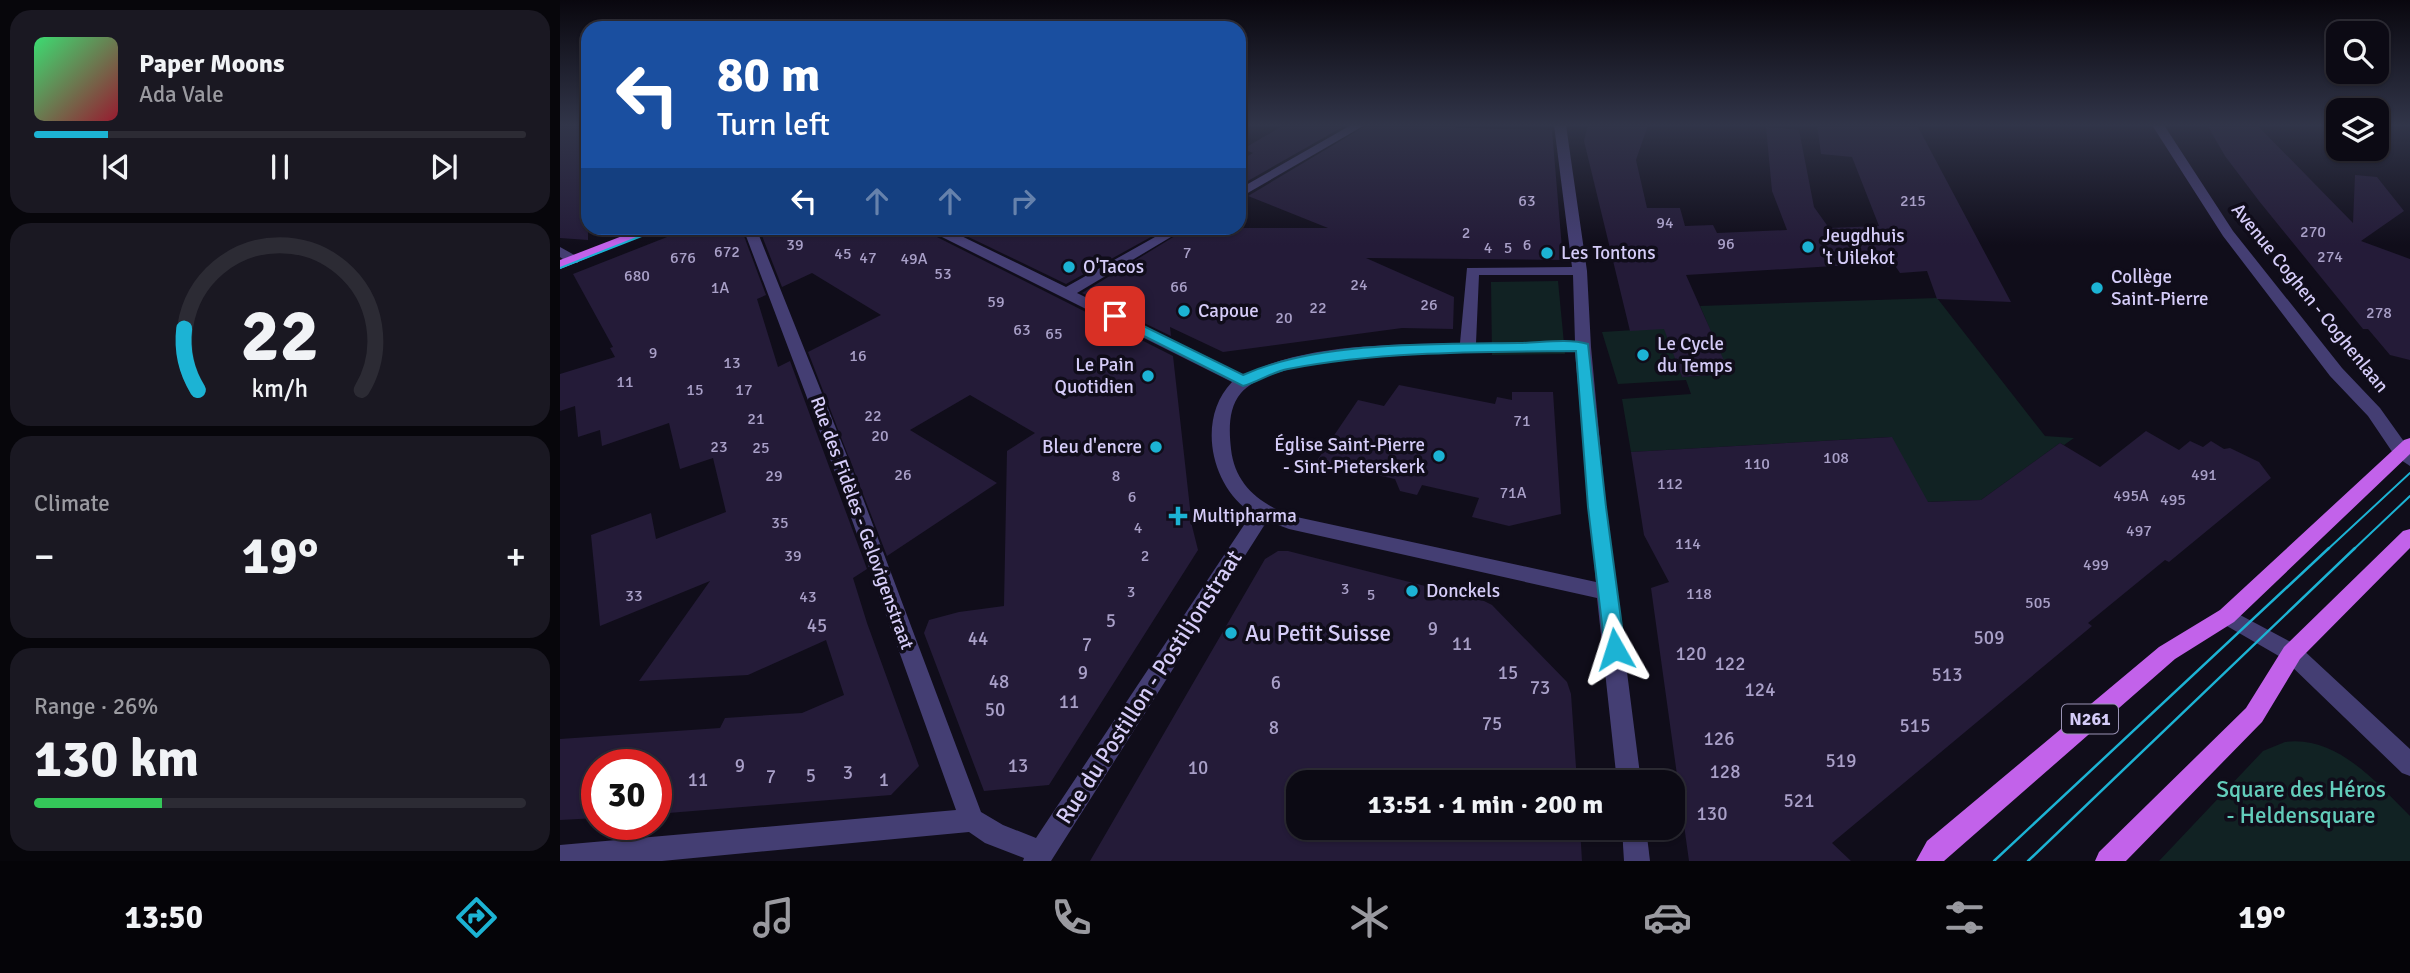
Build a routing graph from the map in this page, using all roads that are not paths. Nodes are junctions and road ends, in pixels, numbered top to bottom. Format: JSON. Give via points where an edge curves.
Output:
{"nodes":[{"id":1,"x":1289,"y":165,"type":"edge"},
{"id":2,"x":1566,"y":165,"type":"edge"},
{"id":3,"x":2184,"y":165,"type":"edge"},
{"id":4,"x":1246,"y":190,"type":"edge"},
{"id":5,"x":636,"y":235,"type":"edge"},
{"id":6,"x":752,"y":235,"type":"edge"},
{"id":7,"x":950,"y":235,"type":"edge"},
{"id":8,"x":1168,"y":235,"type":"edge"},
{"id":9,"x":560,"y":251,"type":"edge"},
{"id":10,"x":567,"y":262,"type":"edge"},
{"id":11,"x":1580,"y":271,"type":"junction"},
{"id":12,"x":1068,"y":292,"type":"junction"},
{"id":13,"x":1583,"y":347,"type":"junction"},
{"id":14,"x":1468,"y":348,"type":"junction"},
{"id":15,"x":1243,"y":381,"type":"junction"},
{"id":16,"x":2407,"y":452,"type":"edge"},
{"id":17,"x":1262,"y":513,"type":"junction"},
{"id":18,"x":2410,"y":536,"type":"edge"},
{"id":19,"x":1609,"y":593,"type":"junction"},
{"id":20,"x":2227,"y":616,"type":"junction"},
{"id":21,"x":2292,"y":653,"type":"junction"},
{"id":22,"x":2410,"y":765,"type":"edge"},
{"id":23,"x":1628,"y":770,"type":"edge"},
{"id":24,"x":972,"y":820,"type":"junction"},
{"id":25,"x":1635,"y":840,"type":"edge"},
{"id":26,"x":1039,"y":857,"type":"edge"},
{"id":27,"x":560,"y":858,"type":"edge"},
{"id":28,"x":1637,"y":861,"type":"edge"},
{"id":29,"x":1929,"y":861,"type":"edge"},
{"id":30,"x":2108,"y":861,"type":"edge"}],
"edges":[{"from":1,"to":4,"type":"street"},
{"from":2,"to":11,"type":"street"},
{"from":3,"to":16,"type":"street","name":"Avenue Coghen - Coghenlaan","via":[[2228,233],[2336,372]]},
{"from":5,"to":10,"type":"main road"},
{"from":6,"to":24,"type":"street","name":"Rue des Fidèles - Gelovigenstraat"},
{"from":7,"to":12,"type":"street"},
{"from":8,"to":12,"type":"street"},
{"from":9,"to":10,"type":"street"},
{"from":11,"to":13,"type":"street"},
{"from":11,"to":14,"type":"street","via":[[1472,271]]},
{"from":12,"to":15,"type":"street"},
{"from":13,"to":14,"type":"street"},
{"from":13,"to":19,"type":"street"},
{"from":14,"to":15,"type":"street","via":[[1305,360]]},
{"from":15,"to":17,"type":"street","via":[[1225,402],[1220,425],[1224,462],[1238,491]]},
{"from":16,"to":20,"type":"main road","number":"N261"},
{"from":17,"to":19,"type":"street"},
{"from":17,"to":26,"type":"street","name":"Rue du Postillon - Postiljonstraat"},
{"from":18,"to":21,"type":"main road"},
{"from":19,"to":23,"type":"street"},
{"from":20,"to":21,"type":"street"},
{"from":20,"to":29,"type":"main road","number":"N261","via":[[2167,653],[1936,850]]},
{"from":21,"to":22,"type":"street"},
{"from":21,"to":30,"type":"main road","via":[[2254,715]]},
{"from":24,"to":26,"type":"street"},
{"from":24,"to":27,"type":"street"},
{"from":25,"to":28,"type":"street"}]}
